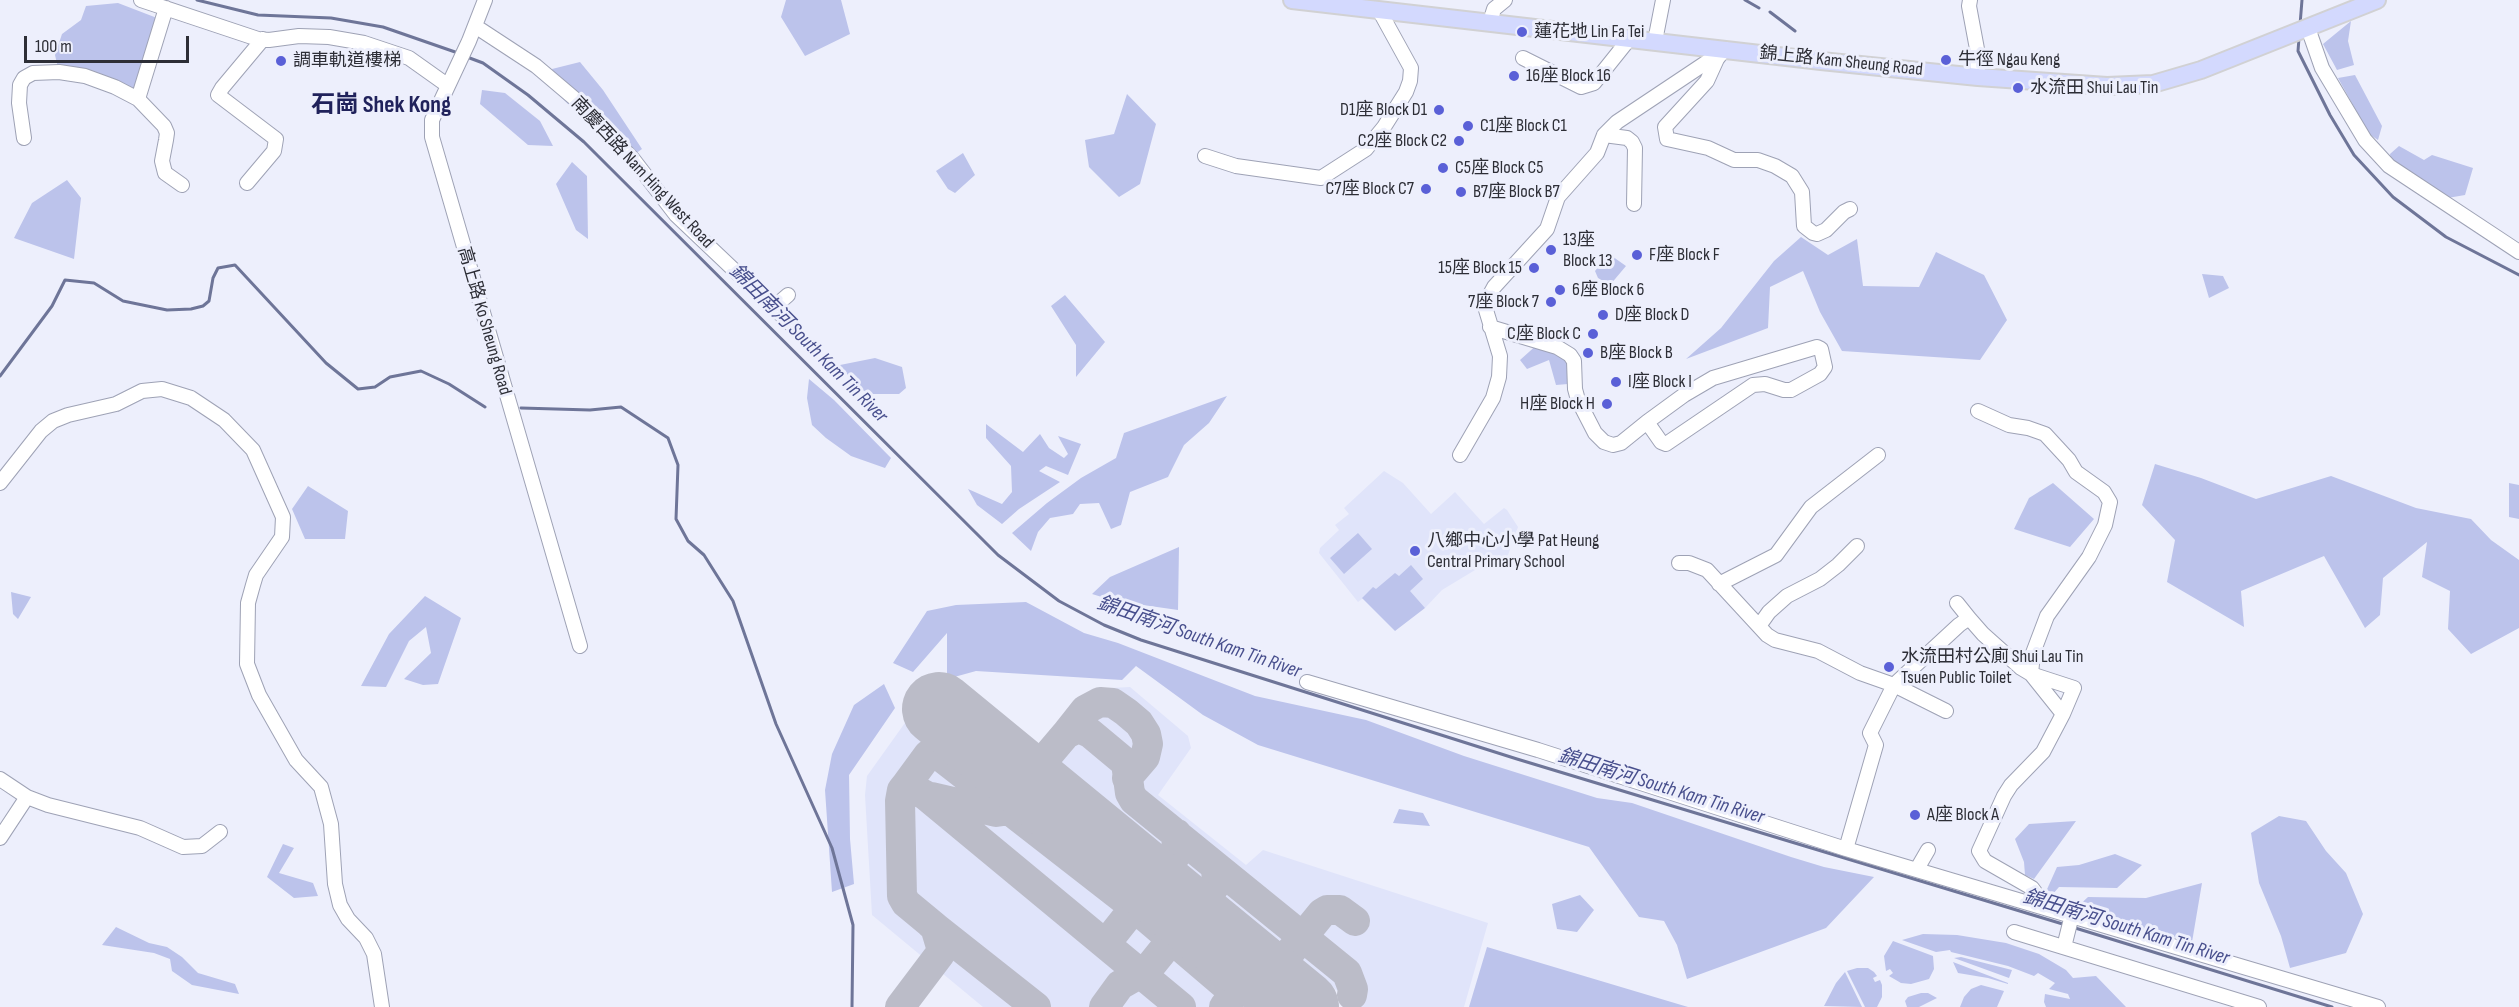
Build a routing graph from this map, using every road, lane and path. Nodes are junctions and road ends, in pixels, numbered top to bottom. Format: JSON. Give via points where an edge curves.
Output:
{"nodes":[{"id":1,"x":141,"y":0,"type":"edge"},
{"id":2,"x":484,"y":0,"type":"edge"},
{"id":3,"x":1292,"y":0,"type":"edge"},
{"id":4,"x":1505,"y":0,"type":"edge"},
{"id":5,"x":1663,"y":0,"type":"edge"},
{"id":6,"x":1970,"y":0,"type":"edge"},
{"id":7,"x":2377,"y":0,"type":"edge"},
{"id":8,"x":2349,"y":6,"type":"edge"},
{"id":9,"x":166,"y":8,"type":"junction"},
{"id":10,"x":1379,"y":10,"type":"junction"},
{"id":11,"x":1490,"y":22,"type":"junction"},
{"id":12,"x":2306,"y":29,"type":"junction"},
{"id":13,"x":473,"y":31,"type":"junction"},
{"id":14,"x":1630,"y":38,"type":"junction"},
{"id":15,"x":263,"y":39,"type":"junction"},
{"id":16,"x":1656,"y":41,"type":"junction"},
{"id":17,"x":1721,"y":54,"type":"junction"},
{"id":18,"x":1523,"y":58,"type":"dead end"},
{"id":19,"x":1978,"y":77,"type":"junction"},
{"id":20,"x":447,"y":85,"type":"junction"},
{"id":21,"x":138,"y":99,"type":"junction"},
{"id":22,"x":1604,"y":135,"type":"junction"},
{"id":23,"x":24,"y":138,"type":"dead end"},
{"id":24,"x":1206,"y":156,"type":"dead end"},
{"id":25,"x":247,"y":183,"type":"dead end"},
{"id":26,"x":182,"y":185,"type":"dead end"},
{"id":27,"x":1634,"y":204,"type":"dead end"},
{"id":28,"x":1850,"y":209,"type":"dead end"},
{"id":29,"x":2519,"y":252,"type":"edge"},
{"id":30,"x":788,"y":295,"type":"dead end"},
{"id":31,"x":773,"y":308,"type":"junction"},
{"id":32,"x":792,"y":325,"type":"dead end"},
{"id":33,"x":1490,"y":327,"type":"junction"},
{"id":34,"x":1978,"y":411,"type":"dead end"},
{"id":35,"x":1647,"y":422,"type":"junction"},
{"id":36,"x":1460,"y":455,"type":"dead end"},
{"id":37,"x":1878,"y":455,"type":"dead end"},
{"id":38,"x":0,"y":483,"type":"edge"},
{"id":39,"x":1857,"y":546,"type":"dead end"},
{"id":40,"x":1679,"y":564,"type":"dead end"},
{"id":41,"x":1719,"y":584,"type":"junction"},
{"id":42,"x":1957,"y":603,"type":"dead end"},
{"id":43,"x":1969,"y":618,"type":"junction"},
{"id":44,"x":1759,"y":626,"type":"junction"},
{"id":45,"x":580,"y":646,"type":"dead end"},
{"id":46,"x":2031,"y":674,"type":"junction"},
{"id":47,"x":1307,"y":682,"type":"dead end"},
{"id":48,"x":1894,"y":685,"type":"junction"},
{"id":49,"x":1946,"y":711,"type":"dead end"},
{"id":50,"x":2063,"y":714,"type":"junction"},
{"id":51,"x":0,"y":779,"type":"edge"},
{"id":52,"x":27,"y":797,"type":"junction"},
{"id":53,"x":220,"y":832,"type":"dead end"},
{"id":54,"x":0,"y":838,"type":"edge"},
{"id":55,"x":1846,"y":849,"type":"junction"},
{"id":56,"x":1928,"y":850,"type":"dead end"},
{"id":57,"x":1917,"y":869,"type":"junction"},
{"id":58,"x":2046,"y":907,"type":"junction"},
{"id":59,"x":2072,"y":915,"type":"junction"},
{"id":60,"x":2014,"y":932,"type":"dead end"},
{"id":61,"x":2064,"y":947,"type":"junction"},
{"id":62,"x":382,"y":1007,"type":"edge"},
{"id":63,"x":2259,"y":1007,"type":"edge"},
{"id":64,"x":2378,"y":1007,"type":"edge"}],
"edges":[{"from":1,"to":9,"type":"street"},
{"from":2,"to":13,"type":"street","name":"高上路 Ko Sheung Road"},
{"from":3,"to":10,"type":"main road","name":"錦上路 Kam Sheung Road"},
{"from":4,"to":11,"type":"street","via":[[1494,9]]},
{"from":5,"to":16,"type":"street"},
{"from":6,"to":19,"type":"street"},
{"from":7,"to":8,"type":"main road","name":"錦上路 Kam Sheung Road"},
{"from":8,"to":12,"type":"main road","name":"錦上路 Kam Sheung Road"},
{"from":9,"to":15,"type":"street"},
{"from":9,"to":21,"type":"street"},
{"from":10,"to":11,"type":"main road","name":"錦上路 Kam Sheung Road"},
{"from":10,"to":24,"type":"street","via":[[1411,68],[1410,81],[1384,127],[1366,149],[1321,178],[1236,166]]},
{"from":11,"to":14,"type":"main road","name":"錦上路 Kam Sheung Road"},
{"from":12,"to":19,"type":"main road","name":"錦上路 Kam Sheung Road","via":[[2201,70],[2153,84],[2107,86]]},
{"from":12,"to":29,"type":"street","via":[[2322,68],[2366,140],[2389,166]]},
{"from":13,"to":20,"type":"street","name":"高上路 Ko Sheung Road"},
{"from":13,"to":31,"type":"street","name":"南慶西路 Nam Hing West Road","via":[[536,66],[575,99],[633,159],[676,215]]},
{"from":14,"to":16,"type":"main road","name":"錦上路 Kam Sheung Road"},
{"from":14,"to":18,"type":"street","via":[[1594,83],[1581,87]]},
{"from":15,"to":20,"type":"street","via":[[329,37],[364,43],[409,58]]},
{"from":15,"to":25,"type":"street","via":[[218,95],[276,139],[274,151]]},
{"from":16,"to":17,"type":"main road","name":"錦上路 Kam Sheung Road"},
{"from":17,"to":19,"type":"main road","name":"錦上路 Kam Sheung Road"},
{"from":17,"to":22,"type":"street","via":[[1617,122]]},
{"from":17,"to":28,"type":"street","via":[[1707,81],[1665,127],[1667,139],[1708,148],[1734,160],[1758,160],[1792,176],[1802,192],[1804,226],[1817,234]]},
{"from":20,"to":45,"type":"street","name":"高上路 Ko Sheung Road","via":[[432,120],[434,146]]},
{"from":21,"to":23,"type":"street","via":[[85,76],[33,73],[20,85]]},
{"from":21,"to":26,"type":"street","via":[[164,126],[165,173]]},
{"from":22,"to":27,"type":"street","via":[[1627,138],[1635,148]]},
{"from":22,"to":33,"type":"street","via":[[1597,153],[1558,198],[1547,229],[1488,298]]},
{"from":30,"to":31,"type":"street"},
{"from":31,"to":32,"type":"street","name":"南慶西路 Nam Hing West Road"},
{"from":33,"to":35,"type":"street","via":[[1557,347],[1570,355],[1578,400],[1594,433],[1604,442],[1621,442]]},
{"from":33,"to":36,"type":"street","via":[[1500,356],[1497,386]]},
{"from":34,"to":46,"type":"street","via":[[2009,425],[2045,434],[2076,472],[2098,486],[2110,502],[2105,525],[2089,557],[2047,616],[2033,653]]},
{"from":35,"to":35,"type":"street","via":[[1666,444],[1753,385],[1791,390],[1820,374],[1825,366],[1821,349],[1713,378]]},
{"from":37,"to":41,"type":"street","via":[[1810,507],[1776,555]]},
{"from":38,"to":62,"type":"street","via":[[53,421],[162,388],[191,399],[224,420],[253,450],[283,517],[282,537],[256,575],[248,603],[247,664],[259,695],[296,760],[321,787],[331,824],[340,905],[374,954]]},
{"from":39,"to":44,"type":"street","via":[[1820,579],[1787,596]]},
{"from":40,"to":41,"type":"street","via":[[1689,563],[1707,570]]},
{"from":41,"to":44,"type":"street"},
{"from":42,"to":43,"type":"street"},
{"from":43,"to":46,"type":"street","via":[[2002,652]]},
{"from":43,"to":48,"type":"street"},
{"from":44,"to":48,"type":"street","via":[[1774,640],[1818,651]]},
{"from":46,"to":50,"type":"street"},
{"from":46,"to":50,"type":"street","via":[[2074,688]]},
{"from":47,"to":55,"type":"street","via":[[1538,750]]},
{"from":48,"to":49,"type":"street"},
{"from":48,"to":55,"type":"street","via":[[1870,733],[1876,745]]},
{"from":50,"to":58,"type":"street","via":[[2043,752],[2004,796],[1979,851],[1985,861],[2032,888]]},
{"from":51,"to":52,"type":"street"},
{"from":52,"to":53,"type":"street","via":[[66,811],[140,828],[183,847],[202,846]]},
{"from":52,"to":54,"type":"street"},
{"from":55,"to":57,"type":"street"},
{"from":56,"to":57,"type":"street"},
{"from":57,"to":58,"type":"street"},
{"from":58,"to":59,"type":"street"},
{"from":59,"to":61,"type":"street"},
{"from":59,"to":64,"type":"street"},
{"from":60,"to":61,"type":"street"},
{"from":61,"to":63,"type":"street"}]}
